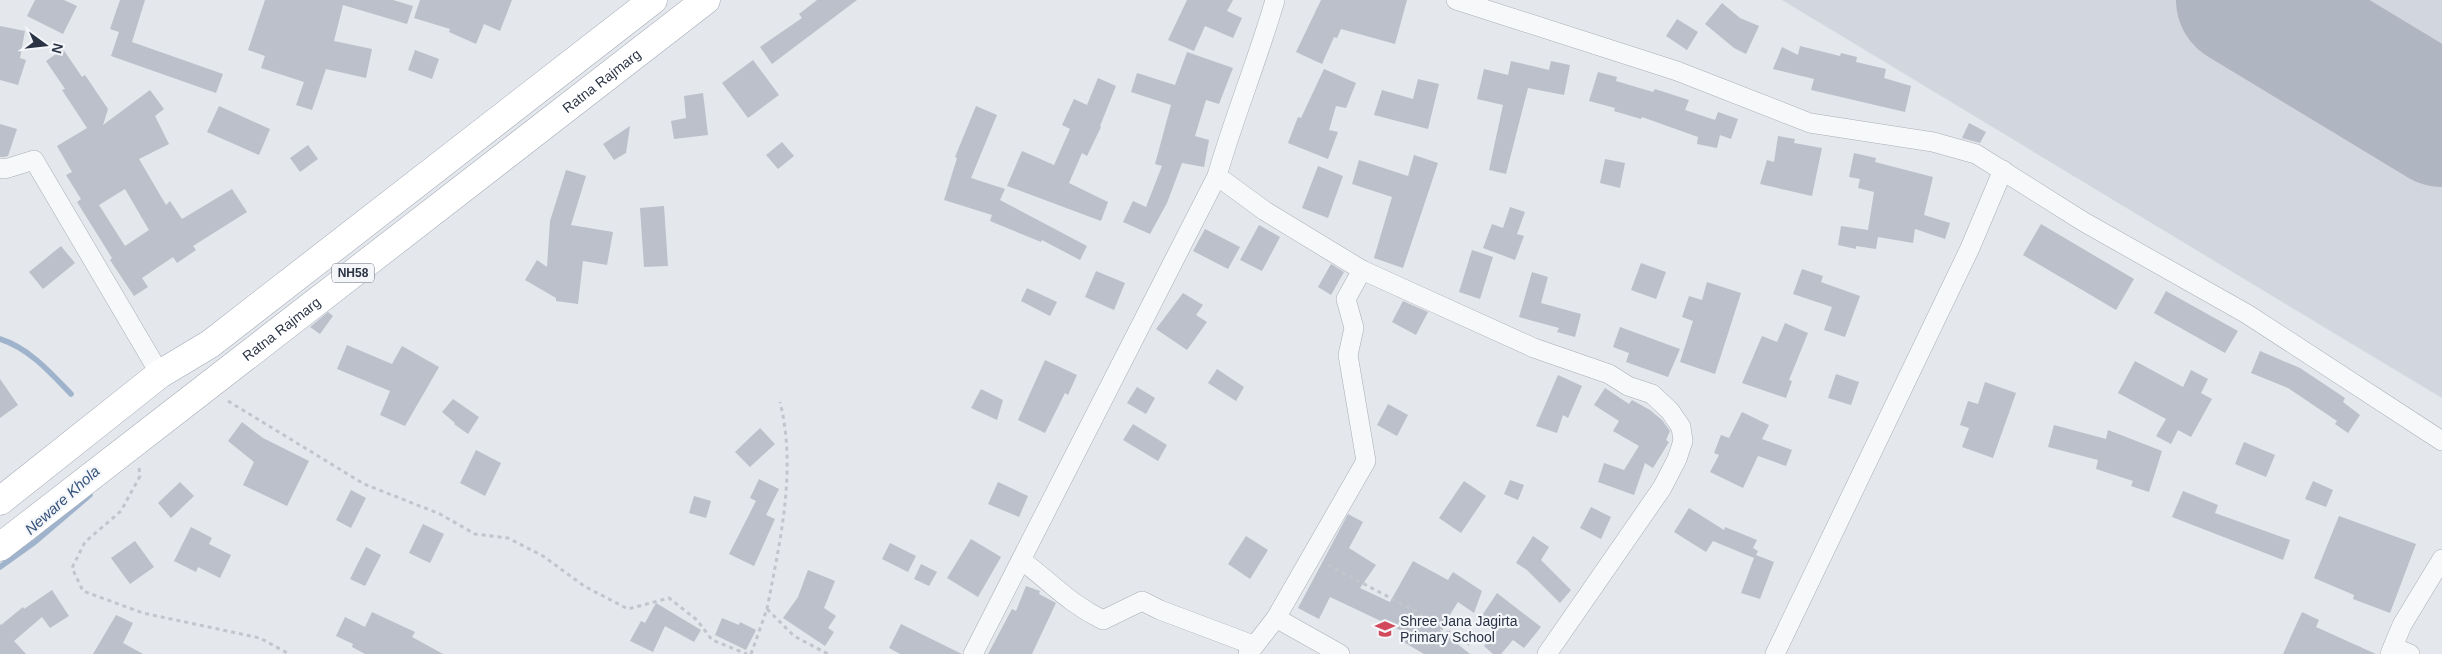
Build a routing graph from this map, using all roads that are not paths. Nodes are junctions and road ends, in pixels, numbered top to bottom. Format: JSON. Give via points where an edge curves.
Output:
{"nodes":[{"id":1,"x":653,"y":0,"type":"edge"},
{"id":2,"x":706,"y":0,"type":"edge"},
{"id":3,"x":1275,"y":0,"type":"edge"},
{"id":4,"x":1456,"y":0,"type":"edge"},
{"id":5,"x":0,"y":168,"type":"edge"},
{"id":6,"x":2003,"y":170,"type":"junction"},
{"id":7,"x":1217,"y":176,"type":"junction"},
{"id":8,"x":1362,"y":270,"type":"junction"},
{"id":9,"x":160,"y":374,"type":"junction"},
{"id":10,"x":2442,"y":442,"type":"edge"},
{"id":11,"x":0,"y":501,"type":"edge"},
{"id":12,"x":0,"y":547,"type":"edge"},
{"id":13,"x":1021,"y":560,"type":"junction"},
{"id":14,"x":2442,"y":560,"type":"edge"},
{"id":15,"x":1276,"y":618,"type":"junction"},
{"id":16,"x":1250,"y":650,"type":"edge"},
{"id":17,"x":2391,"y":650,"type":"edge"},
{"id":18,"x":973,"y":654,"type":"edge"},
{"id":19,"x":1340,"y":654,"type":"edge"},
{"id":20,"x":1547,"y":654,"type":"edge"},
{"id":21,"x":1775,"y":654,"type":"edge"},
{"id":22,"x":2410,"y":654,"type":"edge"}],
"edges":[{"from":1,"to":9,"type":"main road","number":"NH58","via":[[210,344]]},
{"from":2,"to":12,"type":"main road","name":"Ratna Rajmarg","number":"NH58"},
{"from":3,"to":7,"type":"street"},
{"from":4,"to":6,"type":"street","via":[[1677,71],[1810,123],[1933,142],[1976,154]]},
{"from":5,"to":9,"type":"street","via":[[34,160]]},
{"from":6,"to":10,"type":"street","via":[[2084,222],[2247,314]]},
{"from":6,"to":21,"type":"street","via":[[1970,248]]},
{"from":7,"to":8,"type":"street","via":[[1265,211]]},
{"from":7,"to":13,"type":"street"},
{"from":8,"to":15,"type":"street","via":[[1346,299],[1354,328],[1348,355],[1366,461]]},
{"from":8,"to":20,"type":"street","via":[[1534,348],[1609,374],[1628,386],[1652,394],[1681,427],[1683,442],[1662,488]]},
{"from":9,"to":11,"type":"main road","number":"NH58"},
{"from":13,"to":16,"type":"street","via":[[1083,611],[1103,620],[1142,601]]},
{"from":13,"to":18,"type":"street"},
{"from":14,"to":17,"type":"street","via":[[2402,625]]},
{"from":15,"to":16,"type":"street"},
{"from":15,"to":19,"type":"street"},
{"from":17,"to":22,"type":"street"}]}
